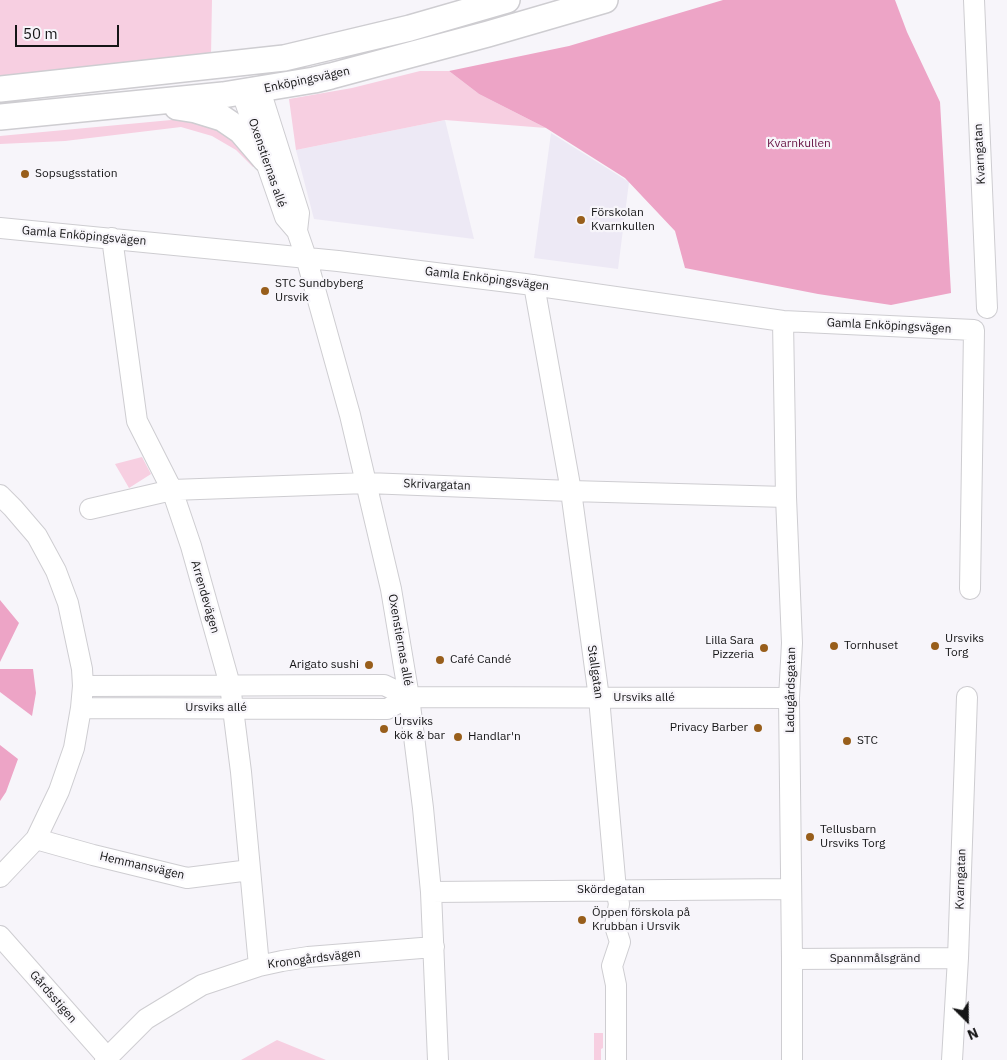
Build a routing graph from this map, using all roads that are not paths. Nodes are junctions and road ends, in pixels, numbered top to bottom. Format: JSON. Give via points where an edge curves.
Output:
{"nodes":[{"id":1,"x":506,"y":0,"type":"edge"},
{"id":2,"x":605,"y":0,"type":"edge"},
{"id":3,"x":974,"y":0,"type":"edge"},
{"id":4,"x":244,"y":63,"type":"junction"},
{"id":5,"x":0,"y":89,"type":"edge"},
{"id":6,"x":251,"y":91,"type":"junction"},
{"id":7,"x":150,"y":102,"type":"junction"},
{"id":8,"x":0,"y":117,"type":"edge"},
{"id":9,"x":265,"y":159,"type":"junction"},
{"id":10,"x":0,"y":228,"type":"edge"},
{"id":11,"x":297,"y":231,"type":"junction"},
{"id":12,"x":112,"y":238,"type":"junction"},
{"id":13,"x":306,"y":257,"type":"junction"},
{"id":14,"x":534,"y":285,"type":"junction"},
{"id":15,"x":987,"y":308,"type":"dead end"},
{"id":16,"x":783,"y":321,"type":"junction"},
{"id":17,"x":366,"y":483,"type":"junction"},
{"id":18,"x":172,"y":490,"type":"junction"},
{"id":19,"x":571,"y":491,"type":"junction"},
{"id":20,"x":0,"y":495,"type":"edge"},
{"id":21,"x":786,"y":497,"type":"junction"},
{"id":22,"x":90,"y":509,"type":"dead end"},
{"id":23,"x":970,"y":589,"type":"dead end"},
{"id":24,"x":230,"y":685,"type":"junction"},
{"id":25,"x":83,"y":686,"type":"junction"},
{"id":26,"x":350,"y":686,"type":"junction"},
{"id":27,"x":409,"y":697,"type":"junction"},
{"id":28,"x":967,"y":697,"type":"dead end"},
{"id":29,"x":599,"y":698,"type":"junction"},
{"id":30,"x":789,"y":698,"type":"junction"},
{"id":31,"x":81,"y":708,"type":"junction"},
{"id":32,"x":232,"y":708,"type":"junction"},
{"id":33,"x":351,"y":709,"type":"junction"},
{"id":34,"x":36,"y":839,"type":"junction"},
{"id":35,"x":250,"y":870,"type":"junction"},
{"id":36,"x":0,"y":877,"type":"edge"},
{"id":37,"x":616,"y":890,"type":"junction"},
{"id":38,"x":792,"y":890,"type":"junction"},
{"id":39,"x":431,"y":892,"type":"junction"},
{"id":40,"x":0,"y":936,"type":"edge"},
{"id":41,"x":434,"y":948,"type":"junction"},
{"id":42,"x":958,"y":958,"type":"junction"},
{"id":43,"x":792,"y":959,"type":"junction"},
{"id":44,"x":259,"y":966,"type":"junction"},
{"id":45,"x":106,"y":1059,"type":"edge"},
{"id":46,"x":438,"y":1060,"type":"edge"},
{"id":47,"x":616,"y":1060,"type":"edge"},
{"id":48,"x":792,"y":1060,"type":"edge"},
{"id":49,"x":952,"y":1060,"type":"edge"}],
"edges":[{"from":1,"to":4,"type":"main road","name":"Enköpingsvägen","via":[[410,28],[284,58]]},
{"from":2,"to":6,"type":"main road","name":"Enköpingsvägen","via":[[331,76]]},
{"from":3,"to":15,"type":"street","name":"Kvarngatan"},
{"from":4,"to":5,"type":"main road","name":"Enköpingsvägen"},
{"from":4,"to":6,"type":"main road"},
{"from":6,"to":7,"type":"main road","name":"Enköpingsvägen"},
{"from":6,"to":9,"type":"street","name":"Oxenstiernas allé"},
{"from":6,"to":11,"type":"street","name":"Oxenstiernas allé","via":[[299,213]]},
{"from":7,"to":8,"type":"main road","name":"Enköpingsvägen"},
{"from":7,"to":9,"type":"main road","via":[[222,118],[241,131]]},
{"from":9,"to":11,"type":"street","name":"Oxenstiernas allé","via":[[285,217]]},
{"from":10,"to":12,"type":"street","name":"Gamla Enköpingsvägen"},
{"from":11,"to":13,"type":"street","name":"Oxenstiernas allé"},
{"from":12,"to":13,"type":"street","name":"Gamla Enköpingsvägen"},
{"from":12,"to":18,"type":"street","name":"Arrendevägen","via":[[137,421]]},
{"from":13,"to":14,"type":"street","name":"Gamla Enköpingsvägen"},
{"from":13,"to":17,"type":"street","name":"Oxenstiernas allé"},
{"from":14,"to":16,"type":"street","name":"Gamla Enköpingsvägen"},
{"from":14,"to":19,"type":"street","name":"Stallgatan"},
{"from":16,"to":21,"type":"street","name":"Ladugårdsgatan"},
{"from":16,"to":23,"type":"street","name":"Gamla Enköpingsvägen","via":[[974,330]]},
{"from":17,"to":18,"type":"street","name":"Skrivargatan"},
{"from":17,"to":19,"type":"street","name":"Skrivargatan"},
{"from":17,"to":27,"type":"street","name":"Oxenstiernas allé","via":[[391,589]]},
{"from":18,"to":22,"type":"street","name":"Skrivargatan"},
{"from":18,"to":24,"type":"street","name":"Arrendevägen"},
{"from":19,"to":21,"type":"street","name":"Skrivargatan"},
{"from":19,"to":29,"type":"street","name":"Stallgatan"},
{"from":20,"to":25,"type":"street","via":[[37,536],[56,571],[68,603]]},
{"from":21,"to":30,"type":"street","name":"Ladugårdsgatan","via":[[792,643]]},
{"from":24,"to":25,"type":"street","name":"Ursviks allé"},
{"from":24,"to":26,"type":"street","name":"Ursviks allé"},
{"from":24,"to":32,"type":"street","name":"Arrendevägen"},
{"from":25,"to":31,"type":"street"},
{"from":26,"to":27,"type":"street","name":"Ursviks allé","via":[[384,685]]},
{"from":26,"to":33,"type":"street"},
{"from":27,"to":29,"type":"street","name":"Ursviks allé"},
{"from":27,"to":33,"type":"street","name":"Ursviks allé","via":[[387,709]]},
{"from":27,"to":39,"type":"street","name":"Oxenstiernas allé"},
{"from":28,"to":42,"type":"street","name":"Kvarngatan"},
{"from":29,"to":30,"type":"street","name":"Ursviks allé"},
{"from":29,"to":37,"type":"street","name":"Stallgatan"},
{"from":30,"to":38,"type":"street","name":"Ladugårdsgatan"},
{"from":31,"to":32,"type":"street","name":"Ursviks allé"},
{"from":31,"to":34,"type":"street","via":[[74,748],[59,791]]},
{"from":32,"to":33,"type":"street","name":"Ursviks allé"},
{"from":32,"to":35,"type":"street","name":"Arrendevägen"},
{"from":34,"to":35,"type":"street","name":"Hemmansvägen","via":[[187,878]]},
{"from":34,"to":36,"type":"street"},
{"from":35,"to":44,"type":"street","name":"Arrendevägen"},
{"from":37,"to":38,"type":"street","name":"Skördegatan"},
{"from":37,"to":39,"type":"street","name":"Skördegatan"},
{"from":37,"to":47,"type":"street","name":"Stallgatan","via":[[619,904],[615,926],[620,942],[612,966],[616,985]]},
{"from":38,"to":43,"type":"street","name":"Ladugårdsgatan"},
{"from":39,"to":41,"type":"street","name":"Oxenstiernas allé"},
{"from":40,"to":45,"type":"street","name":"Gårdsstigen"},
{"from":41,"to":44,"type":"street","name":"Kronogårdsvägen","via":[[308,957]]},
{"from":41,"to":46,"type":"street","name":"Oxenstiernas allé"},
{"from":42,"to":43,"type":"street","name":"Spannmålsgränd"},
{"from":42,"to":49,"type":"street","name":"Kvarngatan"},
{"from":43,"to":48,"type":"street","name":"Ladugårdsgatan"},
{"from":44,"to":45,"type":"street","name":"Kronogårdsvägen","via":[[202,985],[146,1019]]}]}
